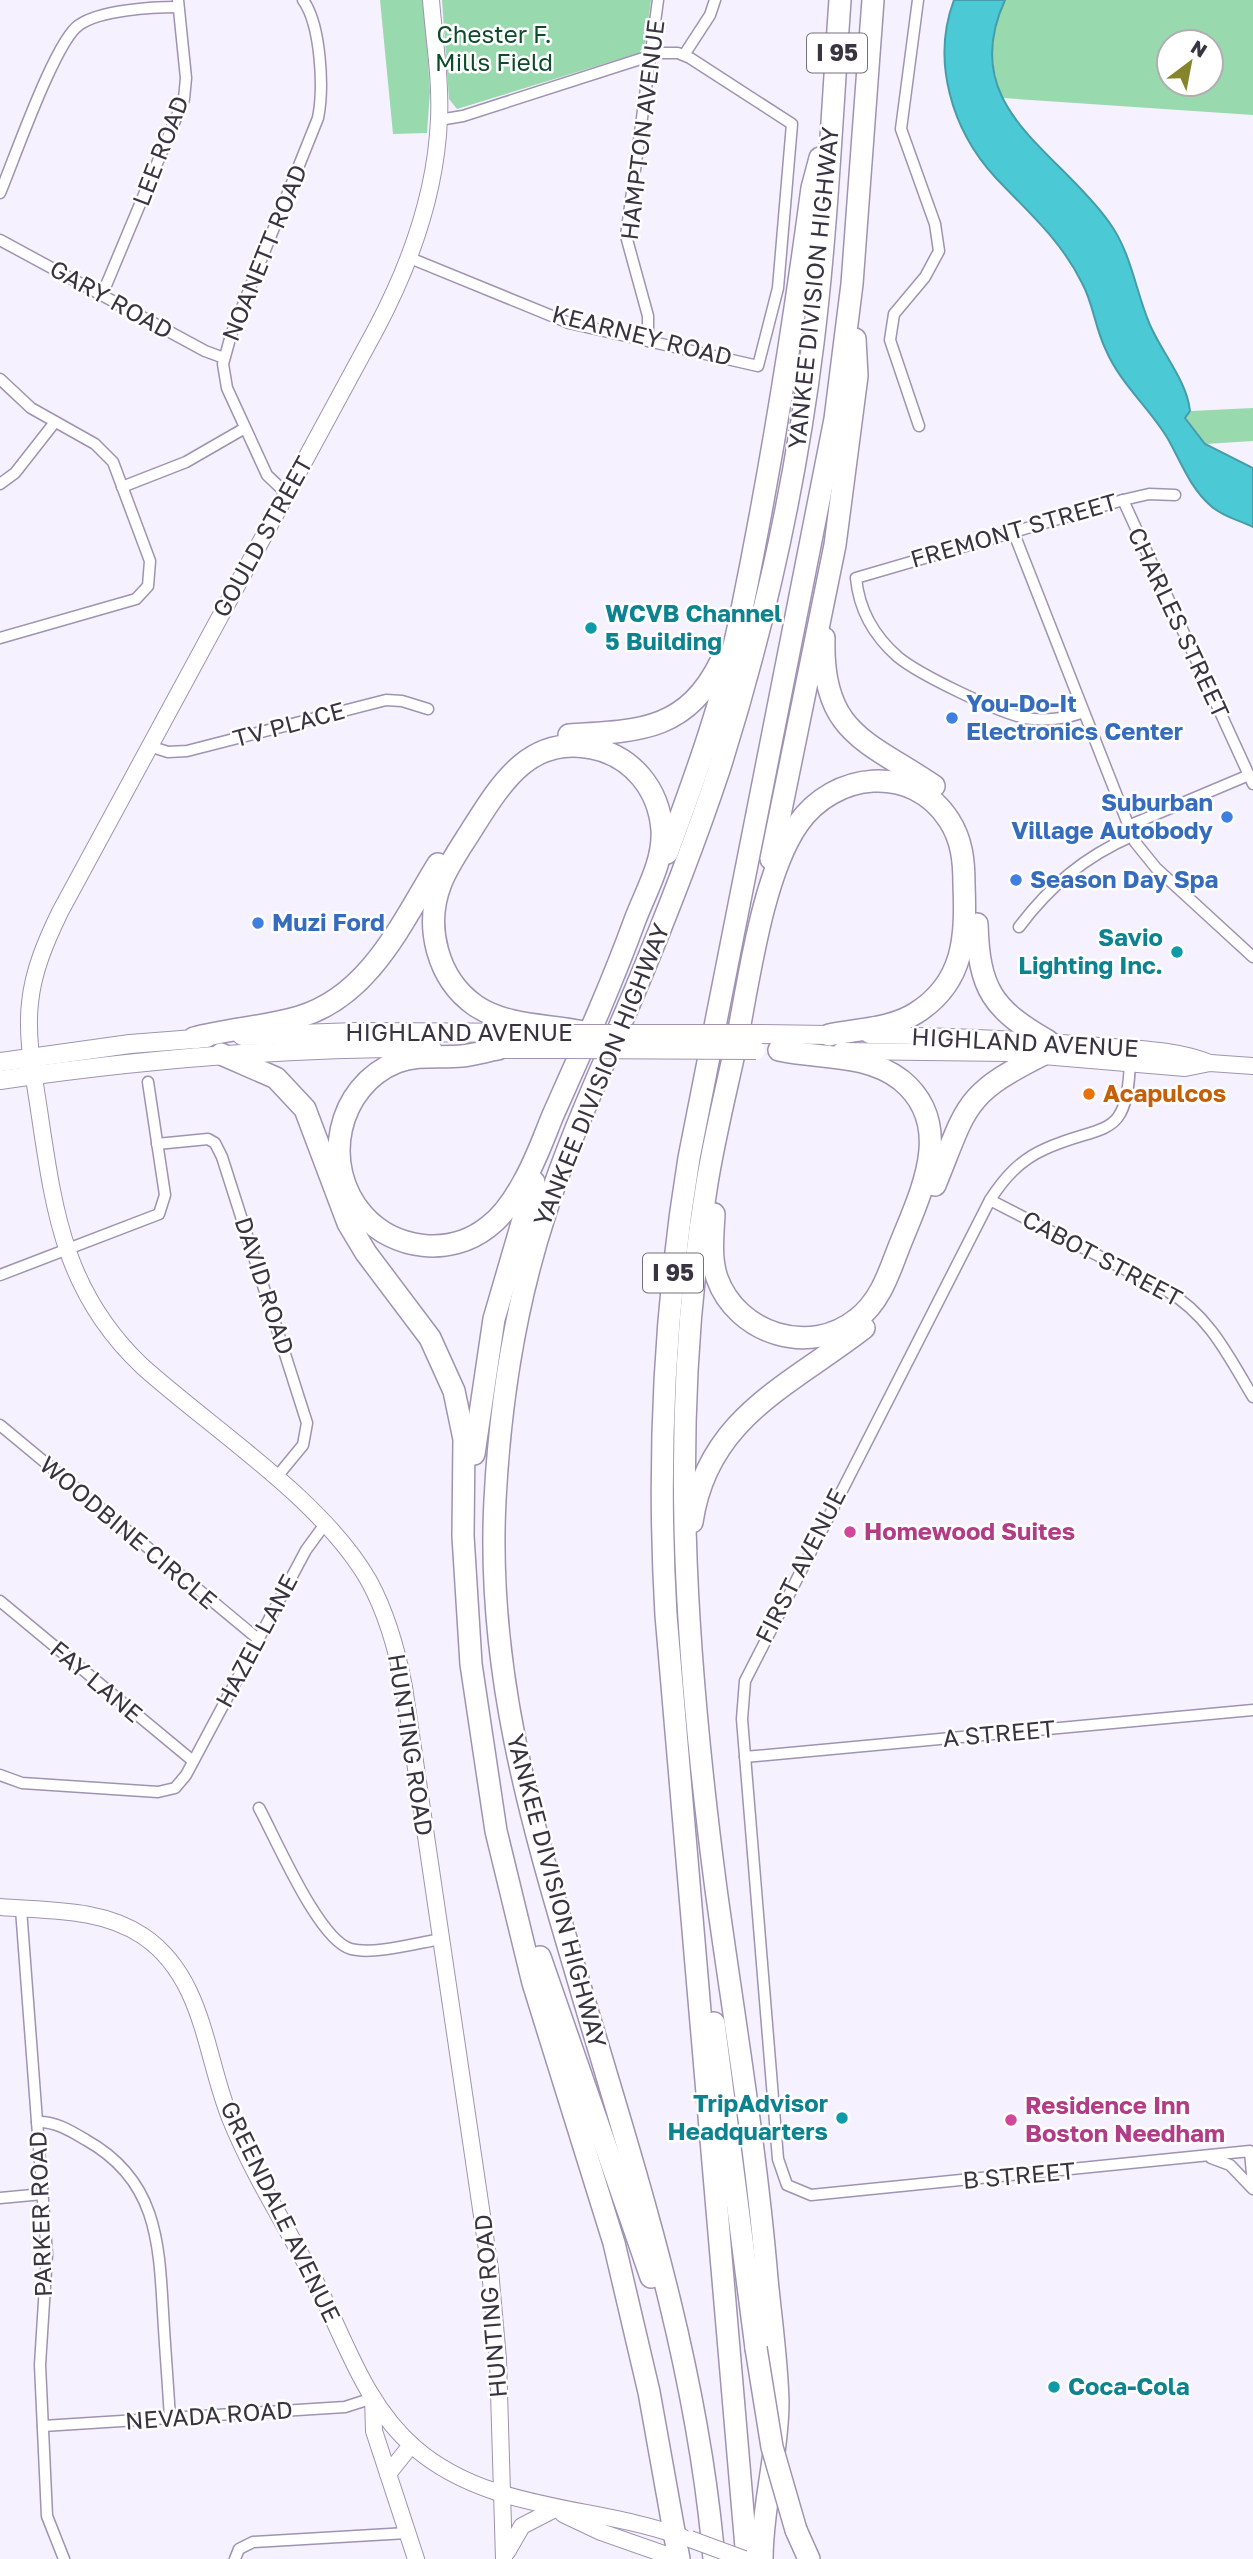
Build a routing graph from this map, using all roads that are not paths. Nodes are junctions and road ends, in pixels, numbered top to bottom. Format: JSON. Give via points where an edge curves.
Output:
{"nodes":[{"id":1,"x":303,"y":0,"type":"edge"},
{"id":2,"x":431,"y":0,"type":"edge"},
{"id":3,"x":658,"y":0,"type":"edge"},
{"id":4,"x":715,"y":0,"type":"edge"},
{"id":5,"x":841,"y":0,"type":"edge"},
{"id":6,"x":873,"y":0,"type":"edge"},
{"id":7,"x":918,"y":0,"type":"edge"},
{"id":8,"x":178,"y":3,"type":"edge"},
{"id":9,"x":684,"y":55,"type":"junction"},
{"id":10,"x":652,"y":56,"type":"junction"},
{"id":11,"x":833,"y":106,"type":"junction"},
{"id":12,"x":439,"y":120,"type":"junction"},
{"id":13,"x":0,"y":193,"type":"edge"},
{"id":14,"x":0,"y":240,"type":"edge"},
{"id":15,"x":410,"y":258,"type":"junction"},
{"id":16,"x":852,"y":284,"type":"junction"},
{"id":17,"x":102,"y":295,"type":"junction"},
{"id":18,"x":648,"y":341,"type":"junction"},
{"id":19,"x":224,"y":358,"type":"junction"},
{"id":20,"x":0,"y":379,"type":"edge"},
{"id":21,"x":55,"y":422,"type":"junction"},
{"id":22,"x":919,"y":426,"type":"dead end"},
{"id":23,"x":245,"y":428,"type":"junction"},
{"id":24,"x":0,"y":484,"type":"edge"},
{"id":25,"x":122,"y":487,"type":"junction"},
{"id":26,"x":286,"y":494,"type":"junction"},
{"id":27,"x":1175,"y":495,"type":"dead end"},
{"id":28,"x":1123,"y":500,"type":"junction"},
{"id":29,"x":1013,"y":531,"type":"junction"},
{"id":30,"x":829,"y":578,"type":"junction"},
{"id":31,"x":747,"y":579,"type":"junction"},
{"id":32,"x":0,"y":638,"type":"edge"},
{"id":33,"x":428,"y":709,"type":"dead end"},
{"id":34,"x":1083,"y":712,"type":"junction"},
{"id":35,"x":149,"y":746,"type":"junction"},
{"id":36,"x":1251,"y":779,"type":"edge"},
{"id":37,"x":1130,"y":831,"type":"junction"},
{"id":38,"x":760,"y":926,"type":"junction"},
{"id":39,"x":1019,"y":927,"type":"dead end"},
{"id":40,"x":628,"y":945,"type":"junction"},
{"id":41,"x":1253,"y":957,"type":"edge"},
{"id":42,"x":830,"y":1035,"type":"junction"},
{"id":43,"x":572,"y":1036,"type":"junction"},
{"id":44,"x":194,"y":1038,"type":"junction"},
{"id":45,"x":758,"y":1042,"type":"junction"},
{"id":46,"x":1045,"y":1048,"type":"junction"},
{"id":47,"x":498,"y":1049,"type":"junction"},
{"id":48,"x":779,"y":1050,"type":"junction"},
{"id":49,"x":222,"y":1054,"type":"junction"},
{"id":50,"x":1130,"y":1055,"type":"junction"},
{"id":51,"x":0,"y":1062,"type":"edge"},
{"id":52,"x":1253,"y":1066,"type":"edge"},
{"id":53,"x":33,"y":1067,"type":"junction"},
{"id":54,"x":731,"y":1070,"type":"junction"},
{"id":55,"x":0,"y":1080,"type":"edge"},
{"id":56,"x":571,"y":1080,"type":"junction"},
{"id":57,"x":148,"y":1082,"type":"dead end"},
{"id":58,"x":157,"y":1144,"type":"junction"},
{"id":59,"x":990,"y":1200,"type":"junction"},
{"id":60,"x":65,"y":1251,"type":"junction"},
{"id":61,"x":0,"y":1275,"type":"edge"},
{"id":62,"x":1253,"y":1397,"type":"edge"},
{"id":63,"x":0,"y":1425,"type":"edge"},
{"id":64,"x":275,"y":1479,"type":"junction"},
{"id":65,"x":325,"y":1524,"type":"junction"},
{"id":66,"x":466,"y":1571,"type":"junction"},
{"id":67,"x":0,"y":1601,"type":"edge"},
{"id":68,"x":690,"y":1618,"type":"junction"},
{"id":69,"x":258,"y":1639,"type":"junction"},
{"id":70,"x":1253,"y":1710,"type":"edge"},
{"id":71,"x":744,"y":1757,"type":"junction"},
{"id":72,"x":193,"y":1761,"type":"junction"},
{"id":73,"x":0,"y":1775,"type":"edge"},
{"id":74,"x":259,"y":1808,"type":"dead end"},
{"id":75,"x":493,"y":1808,"type":"junction"},
{"id":76,"x":690,"y":1896,"type":"junction"},
{"id":77,"x":0,"y":1907,"type":"edge"},
{"id":78,"x":21,"y":1909,"type":"junction"},
{"id":79,"x":441,"y":1939,"type":"junction"},
{"id":80,"x":37,"y":2122,"type":"junction"},
{"id":81,"x":1208,"y":2157,"type":"junction"},
{"id":82,"x":790,"y":2187,"type":"joint"},
{"id":83,"x":1253,"y":2188,"type":"edge"},
{"id":84,"x":43,"y":2194,"type":"junction"},
{"id":85,"x":0,"y":2198,"type":"edge"},
{"id":86,"x":373,"y":2398,"type":"junction"},
{"id":87,"x":693,"y":2398,"type":"junction"},
{"id":88,"x":170,"y":2419,"type":"junction"},
{"id":89,"x":43,"y":2426,"type":"junction"},
{"id":90,"x":411,"y":2445,"type":"junction"},
{"id":91,"x":388,"y":2474,"type":"junction"},
{"id":92,"x":504,"y":2492,"type":"junction"},
{"id":93,"x":555,"y":2509,"type":"junction"},
{"id":94,"x":407,"y":2533,"type":"junction"},
{"id":95,"x":683,"y":2537,"type":"junction"},
{"id":96,"x":64,"y":2559,"type":"edge"},
{"id":97,"x":235,"y":2559,"type":"edge"},
{"id":98,"x":416,"y":2559,"type":"edge"},
{"id":99,"x":504,"y":2559,"type":"edge"},
{"id":100,"x":679,"y":2559,"type":"edge"},
{"id":101,"x":714,"y":2559,"type":"edge"},
{"id":102,"x":746,"y":2559,"type":"edge"},
{"id":103,"x":762,"y":2559,"type":"edge"},
{"id":104,"x":809,"y":2559,"type":"edge"}],
"edges":[{"from":1,"to":19,"type":"street","name":"NOANETT ROAD","via":[[316,31],[318,118]]},
{"from":2,"to":12,"type":"main road","name":"GOULD STREET"},
{"from":3,"to":10,"type":"street","name":"HAMPTON AVENUE"},
{"from":4,"to":9,"type":"street"},
{"from":5,"to":11,"type":"highway","name":"YANKEE DIVISION HIGHWAY","number":"I 95"},
{"from":6,"to":16,"type":"highway","name":"YANKEE DIVISION HIGHWAY","number":"I 95"},
{"from":7,"to":22,"type":"street","via":[[901,129],[940,245],[930,271],[894,314],[890,340]]},
{"from":8,"to":13,"type":"street","via":[[95,17],[74,29],[59,50]]},
{"from":8,"to":17,"type":"street","name":"LEE ROAD","via":[[184,99]]},
{"from":9,"to":10,"type":"street"},
{"from":9,"to":18,"type":"street","name":"KEARNEY ROAD","via":[[792,124],[778,288],[758,366]]},
{"from":10,"to":12,"type":"street"},
{"from":10,"to":18,"type":"street","name":"HAMPTON AVENUE","via":[[626,233],[648,316]]},
{"from":11,"to":31,"type":"highway","via":[[812,188],[778,418]]},
{"from":11,"to":87,"type":"highway","name":"YANKEE DIVISION HIGHWAY","number":"I 95","via":[[808,378],[768,592],[695,838],[577,1126],[540,1230],[510,1357],[495,1503],[498,1633],[517,1761],[661,2261]]},
{"from":12,"to":15,"type":"main road","name":"GOULD STREET","via":[[432,181]]},
{"from":14,"to":17,"type":"street","name":"GARY ROAD"},
{"from":15,"to":18,"type":"street","name":"KEARNEY ROAD","via":[[559,319]]},
{"from":15,"to":26,"type":"main road","name":"GOULD STREET"},
{"from":16,"to":30,"type":"highway","via":[[857,376]]},
{"from":16,"to":76,"type":"highway","name":"YANKEE DIVISION HIGHWAY","number":"I 95","via":[[829,455],[696,1122],[670,1303],[662,1431],[662,1540]]},
{"from":17,"to":19,"type":"street","name":"GARY ROAD"},
{"from":19,"to":23,"type":"street","name":"NOANETT ROAD","via":[[227,388]]},
{"from":20,"to":21,"type":"street","via":[[31,408]]},
{"from":21,"to":24,"type":"street"},
{"from":21,"to":25,"type":"street","via":[[106,454]]},
{"from":23,"to":25,"type":"street","via":[[191,460]]},
{"from":23,"to":26,"type":"street","name":"NOANETT ROAD","via":[[270,480]]},
{"from":25,"to":32,"type":"street","via":[[150,561],[143,594]]},
{"from":26,"to":35,"type":"main road","name":"GOULD STREET"},
{"from":27,"to":28,"type":"street","name":"FREMONT STREET"},
{"from":28,"to":29,"type":"street","name":"FREMONT STREET"},
{"from":28,"to":36,"type":"street","name":"CHARLES STREET"},
{"from":29,"to":34,"type":"street"},
{"from":29,"to":34,"type":"street","name":"FREMONT STREET","via":[[856,578],[860,604],[894,653],[912,666],[1024,718],[1062,718]]},
{"from":30,"to":38,"type":"highway"},
{"from":30,"to":46,"type":"highway","via":[[824,659],[837,708],[864,744],[937,788],[962,817],[974,853],[978,952],[985,984],[1004,1012]]},
{"from":31,"to":40,"type":"highway","via":[[730,660],[695,775],[652,894]]},
{"from":31,"to":44,"type":"highway","via":[[720,663],[699,696],[681,713],[640,730],[548,738],[504,762],[378,960],[354,986],[300,1017]]},
{"from":33,"to":35,"type":"street","name":"TV PLACE","via":[[386,700],[187,751]]},
{"from":34,"to":37,"type":"street"},
{"from":35,"to":53,"type":"main road","name":"GOULD STREET","via":[[44,948],[29,1005]]},
{"from":36,"to":37,"type":"street"},
{"from":37,"to":39,"type":"street","via":[[1068,873]]},
{"from":37,"to":41,"type":"street","via":[[1150,862]]},
{"from":38,"to":42,"type":"highway","via":[[793,831],[831,792],[860,781],[896,783],[928,797],[949,820],[960,843],[964,868],[965,937],[956,970],[940,993],[911,1016]]},
{"from":38,"to":54,"type":"highway"},
{"from":40,"to":43,"type":"highway","via":[[661,848],[662,824],[652,791],[632,766],[597,749],[563,746],[532,756],[505,779],[447,870],[435,901],[435,939],[449,978],[481,1009],[512,1022]]},
{"from":40,"to":56,"type":"highway"},
{"from":42,"to":45,"type":"main road","name":"HIGHLAND AVENUE"},
{"from":42,"to":46,"type":"main road","name":"HIGHLAND AVENUE","via":[[935,1035]]},
{"from":43,"to":44,"type":"main road","name":"HIGHLAND AVENUE","via":[[358,1032]]},
{"from":43,"to":45,"type":"main road","name":"HIGHLAND AVENUE","bridge":true},
{"from":43,"to":45,"type":"main road","name":"HIGHLAND AVENUE","bridge":true},
{"from":43,"to":47,"type":"main road","name":"HIGHLAND AVENUE"},
{"from":44,"to":53,"type":"main road","name":"HIGHLAND AVENUE"},
{"from":45,"to":48,"type":"main road","name":"HIGHLAND AVENUE"},
{"from":46,"to":48,"type":"main road","name":"HIGHLAND AVENUE"},
{"from":46,"to":50,"type":"main road","name":"HIGHLAND AVENUE"},
{"from":46,"to":68,"type":"highway","via":[[994,1081],[964,1112],[896,1284],[878,1314],[753,1408],[717,1448],[703,1476],[693,1514]]},
{"from":47,"to":49,"type":"main road","name":"HIGHLAND AVENUE","via":[[341,1048]]},
{"from":47,"to":56,"type":"highway","via":[[399,1062],[374,1075],[352,1099],[340,1133],[341,1170],[358,1209],[386,1234],[435,1246],[459,1242],[488,1228],[522,1186]]},
{"from":48,"to":54,"type":"highway","via":[[813,1058],[853,1059],[888,1072],[916,1097],[930,1134],[927,1176],[883,1287],[868,1309],[840,1330],[802,1338],[769,1332],[737,1310],[718,1280],[713,1261],[714,1207]]},
{"from":49,"to":53,"type":"main road","name":"HIGHLAND AVENUE"},
{"from":49,"to":66,"type":"highway","via":[[276,1078],[306,1109],[348,1223],[424,1329],[444,1365],[464,1439]]},
{"from":50,"to":52,"type":"main road","name":"HIGHLAND AVENUE","via":[[1188,1054],[1210,1063]]},
{"from":50,"to":59,"type":"street","name":"FIRST AVENUE","via":[[1126,1098],[1116,1119],[1093,1135],[1028,1158]]},
{"from":51,"to":53,"type":"main road","name":"HIGHLAND AVENUE"},
{"from":53,"to":55,"type":"main road","name":"HIGHLAND AVENUE"},
{"from":53,"to":60,"type":"main road","name":"HUNTING ROAD"},
{"from":54,"to":68,"type":"highway","via":[[703,1206],[687,1357],[683,1521]]},
{"from":56,"to":66,"type":"highway","via":[[522,1216],[490,1337],[475,1440]]},
{"from":57,"to":58,"type":"street"},
{"from":58,"to":60,"type":"street","via":[[165,1195],[159,1214]]},
{"from":58,"to":64,"type":"street","name":"DAVID ROAD","via":[[208,1139],[222,1157],[307,1423],[303,1445]]},
{"from":59,"to":62,"type":"street","name":"CABOT STREET","via":[[1192,1307]]},
{"from":59,"to":71,"type":"street","name":"FIRST AVENUE","via":[[750,1665],[741,1703]]},
{"from":60,"to":61,"type":"street"},
{"from":60,"to":64,"type":"main road","name":"HUNTING ROAD","via":[[92,1308],[118,1342]]},
{"from":63,"to":69,"type":"street","name":"WOODBINE CIRCLE"},
{"from":64,"to":65,"type":"main road","name":"HUNTING ROAD"},
{"from":65,"to":69,"type":"street","name":"HAZEL LANE"},
{"from":65,"to":79,"type":"main road","name":"HUNTING ROAD","via":[[369,1581],[396,1649]]},
{"from":66,"to":75,"type":"highway","via":[[472,1682]]},
{"from":67,"to":72,"type":"street","name":"FAY LANE"},
{"from":68,"to":103,"type":"highway","via":[[709,1832],[753,2134],[775,2367],[776,2433]]},
{"from":69,"to":72,"type":"street","name":"HAZEL LANE"},
{"from":70,"to":71,"type":"street","name":"A STREET"},
{"from":71,"to":82,"type":"street","name":"FIRST AVENUE","via":[[778,2159]]},
{"from":72,"to":73,"type":"street","via":[[178,1785],[163,1792],[22,1783]]},
{"from":74,"to":79,"type":"street","via":[[318,1920],[336,1942],[364,1951]]},
{"from":75,"to":87,"type":"highway","via":[[528,1923],[644,2254],[669,2348]]},
{"from":75,"to":95,"type":"highway","via":[[531,1974],[614,2243]]},
{"from":76,"to":102,"type":"highway","name":"YANKEE DIVISION HIGHWAY","number":"I 95"},
{"from":76,"to":104,"type":"highway","bridge":true,"via":[[709,1963],[771,2440],[796,2530]]},
{"from":77,"to":78,"type":"main road","name":"GREENDALE AVENUE"},
{"from":78,"to":80,"type":"street","name":"PARKER ROAD"},
{"from":78,"to":86,"type":"main road","name":"GREENDALE AVENUE","via":[[83,1913],[121,1924],[156,1945],[174,1966],[197,2008],[238,2139]]},
{"from":79,"to":92,"type":"main road","name":"HUNTING ROAD","via":[[489,2260]]},
{"from":80,"to":84,"type":"street","name":"PARKER ROAD"},
{"from":80,"to":88,"type":"street","via":[[62,2127],[114,2159],[131,2176],[147,2207],[160,2260]]},
{"from":81,"to":82,"type":"street","name":"B STREET","via":[[817,2194]]},
{"from":81,"to":83,"type":"street","via":[[1230,2165]]},
{"from":81,"to":83,"type":"street","name":"B STREET","via":[[1250,2151]]},
{"from":84,"to":85,"type":"street"},
{"from":84,"to":89,"type":"street","name":"PARKER ROAD","via":[[48,2265],[40,2357]]},
{"from":86,"to":88,"type":"street","name":"NEVADA ROAD","via":[[345,2407]]},
{"from":86,"to":90,"type":"main road"},
{"from":86,"to":91,"type":"main road","name":"GREENDALE AVENUE","via":[[372,2425]]},
{"from":87,"to":101,"type":"highway","name":"YANKEE DIVISION HIGHWAY","number":"I 95"},
{"from":88,"to":89,"type":"street","name":"NEVADA ROAD"},
{"from":89,"to":96,"type":"street","name":"PARKER ROAD","via":[[47,2516]]},
{"from":90,"to":91,"type":"main road"},
{"from":90,"to":92,"type":"main road","via":[[450,2473]]},
{"from":91,"to":94,"type":"main road","name":"GREENDALE AVENUE"},
{"from":92,"to":93,"type":"main road"},
{"from":92,"to":99,"type":"main road","name":"HUNTING ROAD"},
{"from":93,"to":95,"type":"main road"},
{"from":93,"to":99,"type":"main road","via":[[522,2526]]},
{"from":93,"to":100,"type":"main road","via":[[592,2528]]},
{"from":94,"to":97,"type":"street","via":[[253,2542],[239,2549]]},
{"from":94,"to":98,"type":"main road","name":"GREENDALE AVENUE"},
{"from":95,"to":100,"type":"highway"},
{"from":95,"to":102,"type":"main road","bridge":true}]}
